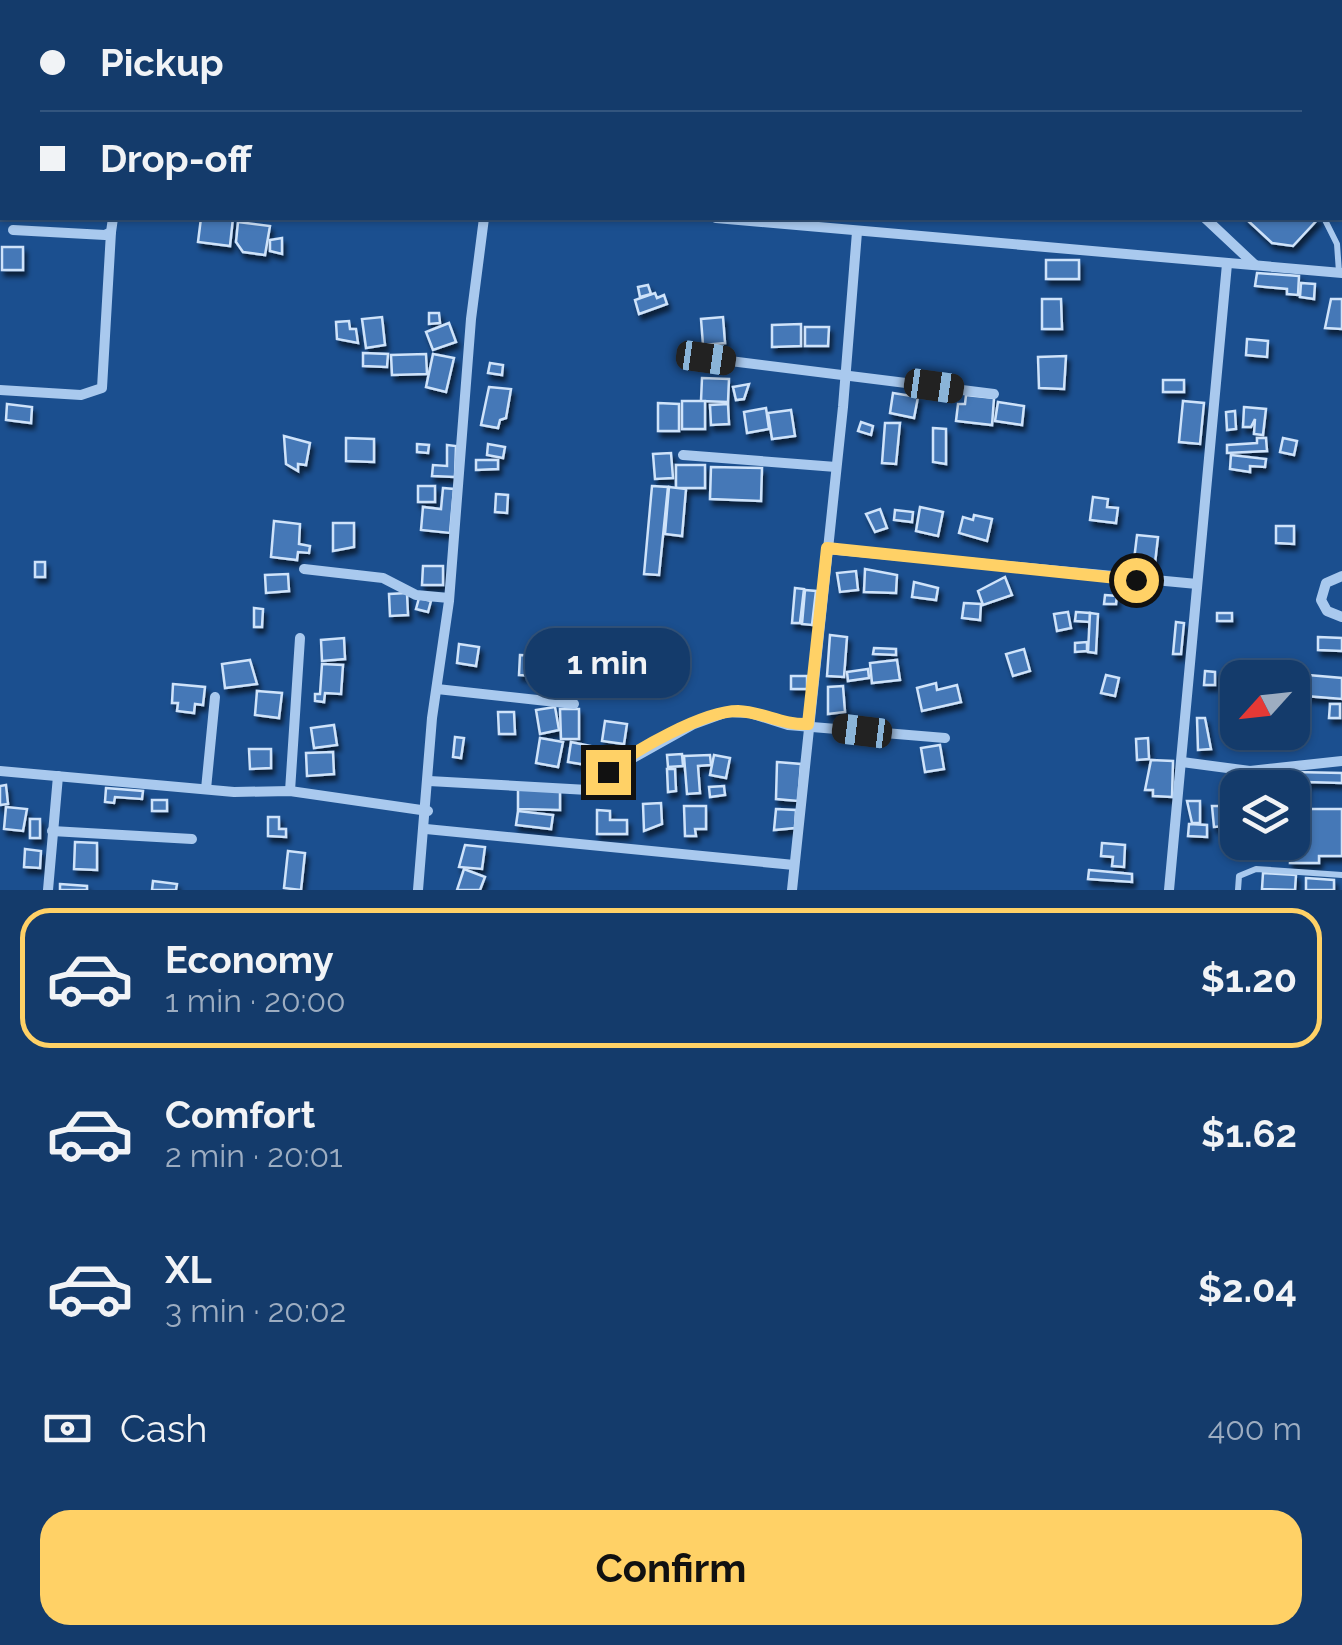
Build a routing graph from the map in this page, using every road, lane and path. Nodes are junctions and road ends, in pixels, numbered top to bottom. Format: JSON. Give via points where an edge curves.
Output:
{"nodes":[{"id":1,"x":113,"y":220,"type":"edge"},
{"id":2,"x":484,"y":220,"type":"edge"},
{"id":3,"x":736,"y":220,"type":"edge"},
{"id":4,"x":1208,"y":220,"type":"edge"},
{"id":5,"x":1325,"y":220,"type":"edge"},
{"id":6,"x":12,"y":230,"type":"dead end"},
{"id":7,"x":111,"y":232,"type":"junction"},
{"id":8,"x":857,"y":232,"type":"junction"},
{"id":9,"x":1227,"y":264,"type":"junction"},
{"id":10,"x":1255,"y":266,"type":"junction"},
{"id":11,"x":1341,"y":272,"type":"edge"},
{"id":12,"x":706,"y":358,"type":"dead end"},
{"id":13,"x":845,"y":377,"type":"junction"},
{"id":14,"x":0,"y":390,"type":"edge"},
{"id":15,"x":994,"y":394,"type":"dead end"},
{"id":16,"x":683,"y":455,"type":"dead end"},
{"id":17,"x":836,"y":468,"type":"junction"},
{"id":18,"x":827,"y":548,"type":"junction"},
{"id":19,"x":304,"y":568,"type":"dead end"},
{"id":20,"x":1342,"y":576,"type":"edge"},
{"id":21,"x":1197,"y":584,"type":"junction"},
{"id":22,"x":449,"y":598,"type":"junction"},
{"id":23,"x":1342,"y":617,"type":"edge"},
{"id":24,"x":300,"y":638,"type":"dead end"},
{"id":25,"x":437,"y":689,"type":"junction"},
{"id":26,"x":214,"y":696,"type":"dead end"},
{"id":27,"x":574,"y":704,"type":"dead end"},
{"id":28,"x":808,"y":724,"type":"junction"},
{"id":29,"x":945,"y":738,"type":"dead end"},
{"id":30,"x":1342,"y":761,"type":"edge"},
{"id":31,"x":1182,"y":762,"type":"junction"},
{"id":32,"x":0,"y":771,"type":"edge"},
{"id":33,"x":608,"y":772,"type":"dead end"},
{"id":34,"x":58,"y":776,"type":"junction"},
{"id":35,"x":428,"y":780,"type":"junction"},
{"id":36,"x":206,"y":789,"type":"junction"},
{"id":37,"x":588,"y":790,"type":"dead end"},
{"id":38,"x":290,"y":791,"type":"junction"},
{"id":39,"x":428,"y":811,"type":"junction"},
{"id":40,"x":426,"y":828,"type":"junction"},
{"id":41,"x":52,"y":831,"type":"junction"},
{"id":42,"x":192,"y":839,"type":"dead end"},
{"id":43,"x":794,"y":865,"type":"junction"},
{"id":44,"x":1342,"y":875,"type":"edge"},
{"id":45,"x":48,"y":890,"type":"edge"},
{"id":46,"x":418,"y":890,"type":"edge"},
{"id":47,"x":792,"y":890,"type":"edge"},
{"id":48,"x":1169,"y":890,"type":"edge"},
{"id":49,"x":1238,"y":890,"type":"edge"}],
"edges":[{"from":1,"to":7,"type":"street"},
{"from":2,"to":22,"type":"street"},
{"from":3,"to":8,"type":"street"},
{"from":4,"to":10,"type":"street"},
{"from":5,"to":11,"type":"lane"},
{"from":6,"to":7,"type":"street"},
{"from":7,"to":14,"type":"street","via":[[102,388],[81,396]]},
{"from":8,"to":9,"type":"street"},
{"from":8,"to":13,"type":"street"},
{"from":9,"to":10,"type":"street"},
{"from":9,"to":21,"type":"street"},
{"from":10,"to":11,"type":"street"},
{"from":12,"to":13,"type":"street"},
{"from":13,"to":15,"type":"street"},
{"from":13,"to":17,"type":"street"},
{"from":16,"to":17,"type":"street"},
{"from":17,"to":18,"type":"street"},
{"from":18,"to":21,"type":"street"},
{"from":18,"to":28,"type":"street"},
{"from":19,"to":22,"type":"street","via":[[383,578],[416,595]]},
{"from":20,"to":23,"type":"street","via":[[1326,583],[1320,600]]},
{"from":21,"to":31,"type":"street"},
{"from":22,"to":25,"type":"street"},
{"from":24,"to":38,"type":"street"},
{"from":25,"to":27,"type":"street"},
{"from":25,"to":35,"type":"street"},
{"from":26,"to":36,"type":"street"},
{"from":28,"to":29,"type":"street"},
{"from":28,"to":33,"type":"street","via":[[727,712]]},
{"from":28,"to":43,"type":"street"},
{"from":30,"to":31,"type":"street","via":[[1250,771]]},
{"from":31,"to":48,"type":"street"},
{"from":32,"to":34,"type":"street"},
{"from":34,"to":36,"type":"street"},
{"from":34,"to":41,"type":"street"},
{"from":35,"to":37,"type":"street"},
{"from":35,"to":39,"type":"street"},
{"from":36,"to":38,"type":"street"},
{"from":38,"to":39,"type":"street"},
{"from":39,"to":40,"type":"street"},
{"from":40,"to":43,"type":"street"},
{"from":40,"to":46,"type":"street"},
{"from":41,"to":42,"type":"street"},
{"from":41,"to":45,"type":"street"},
{"from":43,"to":47,"type":"street"},
{"from":44,"to":49,"type":"lane","via":[[1256,869],[1240,876]]}]}
